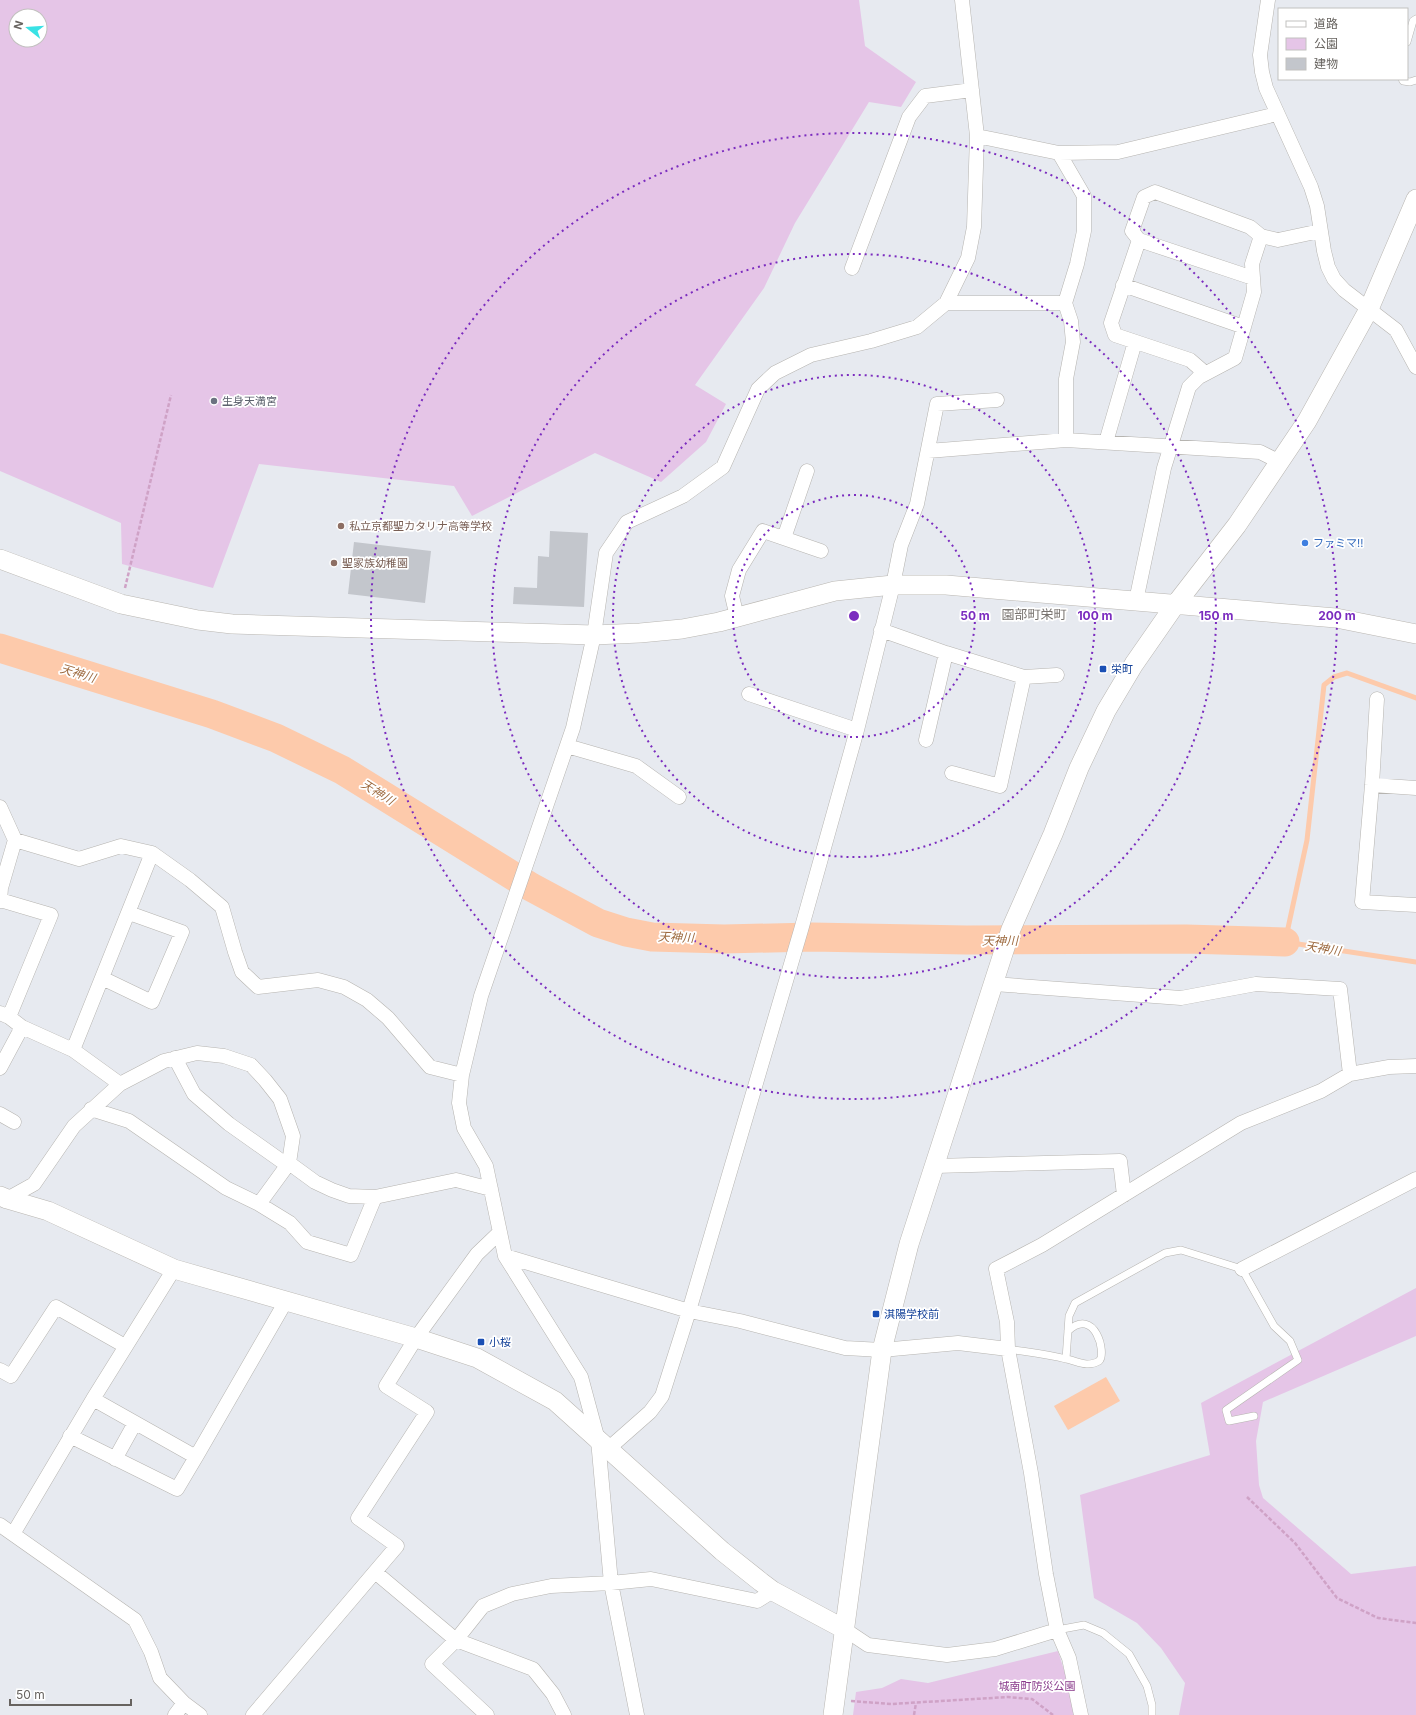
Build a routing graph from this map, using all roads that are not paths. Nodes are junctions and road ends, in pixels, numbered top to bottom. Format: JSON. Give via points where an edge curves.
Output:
{"nodes":[{"id":1,"x":962,"y":0,"type":"edge"},
{"id":2,"x":1268,"y":0,"type":"edge"},
{"id":3,"x":1416,"y":19,"type":"edge"},
{"id":4,"x":1408,"y":38,"type":"edge"},
{"id":5,"x":1402,"y":80,"type":"edge"},
{"id":6,"x":1416,"y":80,"type":"edge"},
{"id":7,"x":972,"y":90,"type":"junction"},
{"id":8,"x":1277,"y":114,"type":"junction"},
{"id":9,"x":978,"y":136,"type":"junction"},
{"id":10,"x":1059,"y":153,"type":"junction"},
{"id":11,"x":1416,"y":199,"type":"edge"},
{"id":12,"x":1320,"y":231,"type":"junction"},
{"id":13,"x":1261,"y":236,"type":"junction"},
{"id":14,"x":1139,"y":240,"type":"junction"},
{"id":15,"x":852,"y":268,"type":"dead end"},
{"id":16,"x":1253,"y":278,"type":"junction"},
{"id":17,"x":1123,"y":285,"type":"junction"},
{"id":18,"x":946,"y":303,"type":"junction"},
{"id":19,"x":1065,"y":303,"type":"junction"},
{"id":20,"x":1368,"y":309,"type":"junction"},
{"id":21,"x":1244,"y":327,"type":"junction"},
{"id":22,"x":1135,"y":342,"type":"junction"},
{"id":23,"x":1416,"y":367,"type":"edge"},
{"id":24,"x":1205,"y":373,"type":"junction"},
{"id":25,"x":997,"y":400,"type":"dead end"},
{"id":26,"x":1066,"y":440,"type":"junction"},
{"id":27,"x":1106,"y":442,"type":"junction"},
{"id":28,"x":1172,"y":446,"type":"junction"},
{"id":29,"x":928,"y":451,"type":"junction"},
{"id":30,"x":1280,"y":462,"type":"junction"},
{"id":31,"x":807,"y":472,"type":"dead end"},
{"id":32,"x":784,"y":538,"type":"junction"},
{"id":33,"x":821,"y":551,"type":"dead end"},
{"id":34,"x":0,"y":558,"type":"edge"},
{"id":35,"x":893,"y":585,"type":"junction"},
{"id":36,"x":1136,"y":601,"type":"junction"},
{"id":37,"x":1175,"y":605,"type":"junction"},
{"id":38,"x":737,"y":617,"type":"junction"},
{"id":39,"x":881,"y":630,"type":"junction"},
{"id":40,"x":1416,"y":634,"type":"edge"},
{"id":41,"x":594,"y":635,"type":"junction"},
{"id":42,"x":946,"y":653,"type":"junction"},
{"id":43,"x":1058,"y":675,"type":"dead end"},
{"id":44,"x":1024,"y":677,"type":"junction"},
{"id":45,"x":749,"y":694,"type":"dead end"},
{"id":46,"x":1377,"y":699,"type":"dead end"},
{"id":47,"x":857,"y":730,"type":"junction"},
{"id":48,"x":926,"y":740,"type":"dead end"},
{"id":49,"x":567,"y":746,"type":"junction"},
{"id":50,"x":952,"y":773,"type":"dead end"},
{"id":51,"x":1372,"y":785,"type":"junction"},
{"id":52,"x":1416,"y":788,"type":"edge"},
{"id":53,"x":679,"y":797,"type":"dead end"},
{"id":54,"x":0,"y":807,"type":"edge"},
{"id":55,"x":15,"y":840,"type":"junction"},
{"id":56,"x":152,"y":853,"type":"junction"},
{"id":57,"x":0,"y":894,"type":"edge"},
{"id":58,"x":1416,"y":905,"type":"edge"},
{"id":59,"x":129,"y":913,"type":"junction"},
{"id":60,"x":102,"y":978,"type":"junction"},
{"id":61,"x":994,"y":984,"type":"junction"},
{"id":62,"x":4,"y":1015,"type":"edge"},
{"id":63,"x":22,"y":1027,"type":"junction"},
{"id":64,"x":74,"y":1050,"type":"junction"},
{"id":65,"x":174,"y":1058,"type":"junction"},
{"id":66,"x":1416,"y":1066,"type":"edge"},
{"id":67,"x":0,"y":1068,"type":"edge"},
{"id":68,"x":462,"y":1074,"type":"junction"},
{"id":69,"x":1350,"y":1074,"type":"junction"},
{"id":70,"x":120,"y":1084,"type":"junction"},
{"id":71,"x":91,"y":1108,"type":"junction"},
{"id":72,"x":0,"y":1114,"type":"edge"},
{"id":73,"x":14,"y":1122,"type":"dead end"},
{"id":74,"x":288,"y":1164,"type":"junction"},
{"id":75,"x":935,"y":1166,"type":"junction"},
{"id":76,"x":1416,"y":1179,"type":"edge"},
{"id":77,"x":491,"y":1189,"type":"junction"},
{"id":78,"x":1124,"y":1195,"type":"junction"},
{"id":79,"x":375,"y":1197,"type":"junction"},
{"id":80,"x":2,"y":1202,"type":"edge"},
{"id":81,"x":259,"y":1204,"type":"junction"},
{"id":82,"x":500,"y":1232,"type":"junction"},
{"id":83,"x":505,"y":1256,"type":"junction"},
{"id":84,"x":174,"y":1269,"type":"junction"},
{"id":85,"x":1242,"y":1270,"type":"junction"},
{"id":86,"x":286,"y":1301,"type":"junction"},
{"id":87,"x":689,"y":1311,"type":"junction"},
{"id":88,"x":1068,"y":1331,"type":"junction"},
{"id":89,"x":416,"y":1338,"type":"junction"},
{"id":90,"x":125,"y":1346,"type":"junction"},
{"id":91,"x":1008,"y":1349,"type":"junction"},
{"id":92,"x":882,"y":1350,"type":"junction"},
{"id":93,"x":1066,"y":1359,"type":"junction"},
{"id":94,"x":0,"y":1370,"type":"edge"},
{"id":95,"x":93,"y":1399,"type":"junction"},
{"id":96,"x":1254,"y":1416,"type":"dead end"},
{"id":97,"x":135,"y":1422,"type":"junction"},
{"id":98,"x":70,"y":1436,"type":"junction"},
{"id":99,"x":603,"y":1445,"type":"junction"},
{"id":100,"x":196,"y":1457,"type":"junction"},
{"id":101,"x":115,"y":1459,"type":"junction"},
{"id":102,"x":0,"y":1525,"type":"edge"},
{"id":103,"x":13,"y":1534,"type":"junction"},
{"id":104,"x":375,"y":1572,"type":"junction"},
{"id":105,"x":611,"y":1583,"type":"junction"},
{"id":106,"x":774,"y":1591,"type":"junction"},
{"id":107,"x":844,"y":1629,"type":"junction"},
{"id":108,"x":1057,"y":1630,"type":"junction"},
{"id":109,"x":456,"y":1640,"type":"junction"},
{"id":110,"x":184,"y":1703,"type":"junction"},
{"id":111,"x":834,"y":1707,"type":"edge"},
{"id":112,"x":175,"y":1715,"type":"edge"},
{"id":113,"x":200,"y":1715,"type":"edge"},
{"id":114,"x":253,"y":1715,"type":"edge"},
{"id":115,"x":487,"y":1715,"type":"edge"},
{"id":116,"x":564,"y":1715,"type":"edge"},
{"id":117,"x":637,"y":1715,"type":"edge"},
{"id":118,"x":1081,"y":1715,"type":"edge"},
{"id":119,"x":1152,"y":1715,"type":"edge"}],
"edges":[{"from":1,"to":7,"type":"street"},
{"from":2,"to":8,"type":"street","via":[[1260,55],[1266,88]]},
{"from":3,"to":4,"type":"lane","via":[[1413,21]]},
{"from":5,"to":6,"type":"lane"},
{"from":7,"to":9,"type":"street"},
{"from":7,"to":15,"type":"street","via":[[925,96],[909,117]]},
{"from":8,"to":10,"type":"street","via":[[1118,152]]},
{"from":8,"to":12,"type":"street","via":[[1311,187]]},
{"from":9,"to":10,"type":"street"},
{"from":9,"to":18,"type":"street","via":[[974,227],[968,258]]},
{"from":10,"to":19,"type":"street","via":[[1084,196],[1084,231]]},
{"from":11,"to":20,"type":"street"},
{"from":12,"to":13,"type":"street","via":[[1278,240]]},
{"from":12,"to":20,"type":"street","via":[[1328,267],[1334,279]]},
{"from":13,"to":14,"type":"street","via":[[1250,226],[1155,192],[1144,197],[1132,231]]},
{"from":13,"to":16,"type":"street","via":[[1252,264]]},
{"from":14,"to":16,"type":"street"},
{"from":14,"to":17,"type":"street"},
{"from":16,"to":21,"type":"street","via":[[1254,292]]},
{"from":17,"to":21,"type":"street"},
{"from":17,"to":22,"type":"street","via":[[1111,323],[1115,335]]},
{"from":18,"to":19,"type":"street"},
{"from":18,"to":41,"type":"street","via":[[917,327],[811,355],[775,373],[758,389],[722,467],[683,496],[627,522],[606,553]]},
{"from":19,"to":26,"type":"street","via":[[1071,321],[1073,342],[1066,379]]},
{"from":20,"to":23,"type":"street","via":[[1396,330]]},
{"from":20,"to":30,"type":"street","via":[[1307,421]]},
{"from":21,"to":24,"type":"street","via":[[1235,358]]},
{"from":22,"to":24,"type":"street","via":[[1190,360]]},
{"from":22,"to":27,"type":"street"},
{"from":24,"to":28,"type":"street","via":[[1189,387]]},
{"from":25,"to":29,"type":"street","via":[[937,404]]},
{"from":26,"to":27,"type":"street"},
{"from":26,"to":29,"type":"street"},
{"from":27,"to":28,"type":"street"},
{"from":28,"to":30,"type":"street","via":[[1260,452]]},
{"from":28,"to":36,"type":"street","via":[[1164,468]]},
{"from":29,"to":35,"type":"street","via":[[917,504],[901,545]]},
{"from":30,"to":37,"type":"street","via":[[1238,525]]},
{"from":31,"to":32,"type":"street"},
{"from":32,"to":33,"type":"street"},
{"from":32,"to":38,"type":"street","via":[[763,531],[739,570],[732,596]]},
{"from":34,"to":41,"type":"street","via":[[68,586],[122,604],[198,620],[232,624]]},
{"from":35,"to":36,"type":"street","via":[[946,585]]},
{"from":35,"to":38,"type":"street","via":[[835,591]]},
{"from":35,"to":39,"type":"street"},
{"from":36,"to":37,"type":"street"},
{"from":37,"to":40,"type":"street","via":[[1336,618]]},
{"from":37,"to":61,"type":"street","via":[[1134,664],[1106,712],[1079,768],[1011,929]]},
{"from":38,"to":41,"type":"street","via":[[682,629]]},
{"from":39,"to":42,"type":"street"},
{"from":39,"to":47,"type":"street"},
{"from":41,"to":49,"type":"street"},
{"from":42,"to":44,"type":"street"},
{"from":42,"to":48,"type":"street"},
{"from":43,"to":44,"type":"street"},
{"from":44,"to":50,"type":"street","via":[[1000,786]]},
{"from":45,"to":47,"type":"street"},
{"from":46,"to":51,"type":"street"},
{"from":47,"to":87,"type":"street"},
{"from":49,"to":53,"type":"street","via":[[636,766]]},
{"from":49,"to":68,"type":"street","via":[[482,996]]},
{"from":51,"to":52,"type":"street"},
{"from":51,"to":58,"type":"street","via":[[1362,902]]},
{"from":54,"to":55,"type":"street"},
{"from":55,"to":56,"type":"street","via":[[79,859],[121,846]]},
{"from":55,"to":57,"type":"street"},
{"from":56,"to":59,"type":"street"},
{"from":56,"to":68,"type":"street","via":[[222,907],[242,972],[258,987],[318,980],[344,987],[368,1000],[388,1018],[430,1067]]},
{"from":57,"to":62,"type":"street","via":[[51,915]]},
{"from":59,"to":60,"type":"street"},
{"from":59,"to":60,"type":"street","via":[[182,932],[152,1002]]},
{"from":60,"to":64,"type":"street"},
{"from":61,"to":69,"type":"street","via":[[1181,998],[1256,984],[1340,989]]},
{"from":61,"to":75,"type":"street"},
{"from":62,"to":63,"type":"street"},
{"from":63,"to":64,"type":"street"},
{"from":63,"to":67,"type":"street"},
{"from":64,"to":70,"type":"street"},
{"from":65,"to":70,"type":"street"},
{"from":65,"to":74,"type":"street","via":[[194,1094],[230,1124]]},
{"from":65,"to":74,"type":"street","via":[[197,1053],[224,1056],[251,1065],[280,1100],[293,1136]]},
{"from":66,"to":69,"type":"street","via":[[1389,1067]]},
{"from":68,"to":77,"type":"street","via":[[459,1103],[464,1128],[486,1166]]},
{"from":69,"to":78,"type":"street","via":[[1321,1090],[1241,1123]]},
{"from":70,"to":71,"type":"street"},
{"from":71,"to":80,"type":"street","via":[[74,1126],[34,1184]]},
{"from":71,"to":81,"type":"street","via":[[129,1121],[226,1188]]},
{"from":72,"to":73,"type":"street"},
{"from":74,"to":79,"type":"street","via":[[332,1190],[349,1196]]},
{"from":74,"to":81,"type":"street"},
{"from":75,"to":78,"type":"street","via":[[1120,1161]]},
{"from":75,"to":92,"type":"street","via":[[909,1244]]},
{"from":76,"to":85,"type":"street"},
{"from":77,"to":79,"type":"street","via":[[456,1180]]},
{"from":77,"to":82,"type":"street"},
{"from":78,"to":91,"type":"street","via":[[1042,1245],[996,1269],[1007,1322]]},
{"from":79,"to":81,"type":"street","via":[[351,1255],[307,1242],[290,1223]]},
{"from":80,"to":84,"type":"street","via":[[48,1211]]},
{"from":82,"to":83,"type":"street"},
{"from":82,"to":89,"type":"street","via":[[477,1254]]},
{"from":83,"to":87,"type":"street"},
{"from":83,"to":99,"type":"street","via":[[581,1377]]},
{"from":84,"to":86,"type":"street"},
{"from":84,"to":90,"type":"street"},
{"from":85,"to":88,"type":"lane","via":[[1181,1250],[1165,1253],[1075,1302],[1069,1316]]},
{"from":85,"to":96,"type":"lane","via":[[1274,1326],[1290,1341],[1298,1360],[1226,1410],[1229,1421]]},
{"from":86,"to":89,"type":"street"},
{"from":86,"to":100,"type":"street"},
{"from":87,"to":92,"type":"street","via":[[740,1321],[845,1348]]},
{"from":87,"to":99,"type":"street","via":[[662,1396],[650,1412]]},
{"from":88,"to":93,"type":"lane"},
{"from":88,"to":93,"type":"lane","via":[[1079,1323],[1091,1325],[1102,1349],[1102,1356],[1093,1364]]},
{"from":89,"to":99,"type":"street","via":[[477,1358],[555,1401]]},
{"from":89,"to":104,"type":"street","via":[[386,1386],[427,1412],[358,1518],[397,1546]]},
{"from":90,"to":94,"type":"street","via":[[56,1307],[11,1376]]},
{"from":90,"to":95,"type":"street"},
{"from":91,"to":92,"type":"street","via":[[958,1343]]},
{"from":91,"to":93,"type":"lane"},
{"from":91,"to":108,"type":"street"},
{"from":92,"to":107,"type":"street"},
{"from":95,"to":97,"type":"street"},
{"from":95,"to":98,"type":"street"},
{"from":97,"to":100,"type":"street"},
{"from":97,"to":101,"type":"street"},
{"from":98,"to":101,"type":"street"},
{"from":98,"to":103,"type":"street"},
{"from":99,"to":105,"type":"street"},
{"from":99,"to":106,"type":"street","via":[[722,1551]]},
{"from":100,"to":101,"type":"street","via":[[177,1489]]},
{"from":102,"to":103,"type":"street"},
{"from":103,"to":110,"type":"street","via":[[135,1620],[151,1652],[160,1678]]},
{"from":104,"to":109,"type":"street"},
{"from":104,"to":114,"type":"street"},
{"from":105,"to":106,"type":"street","via":[[651,1579],[757,1601]]},
{"from":105,"to":109,"type":"street","via":[[551,1586],[512,1594],[483,1606]]},
{"from":105,"to":117,"type":"street"},
{"from":106,"to":107,"type":"street"},
{"from":107,"to":108,"type":"street","via":[[868,1645],[947,1656],[995,1649]]},
{"from":107,"to":111,"type":"street"},
{"from":108,"to":118,"type":"street","via":[[1069,1658]]},
{"from":108,"to":119,"type":"lane","via":[[1084,1625],[1103,1633],[1130,1654],[1147,1686]]},
{"from":109,"to":115,"type":"street","via":[[432,1664]]},
{"from":109,"to":116,"type":"street","via":[[533,1668],[553,1694]]},
{"from":110,"to":112,"type":"street"},
{"from":110,"to":113,"type":"street"}]}
